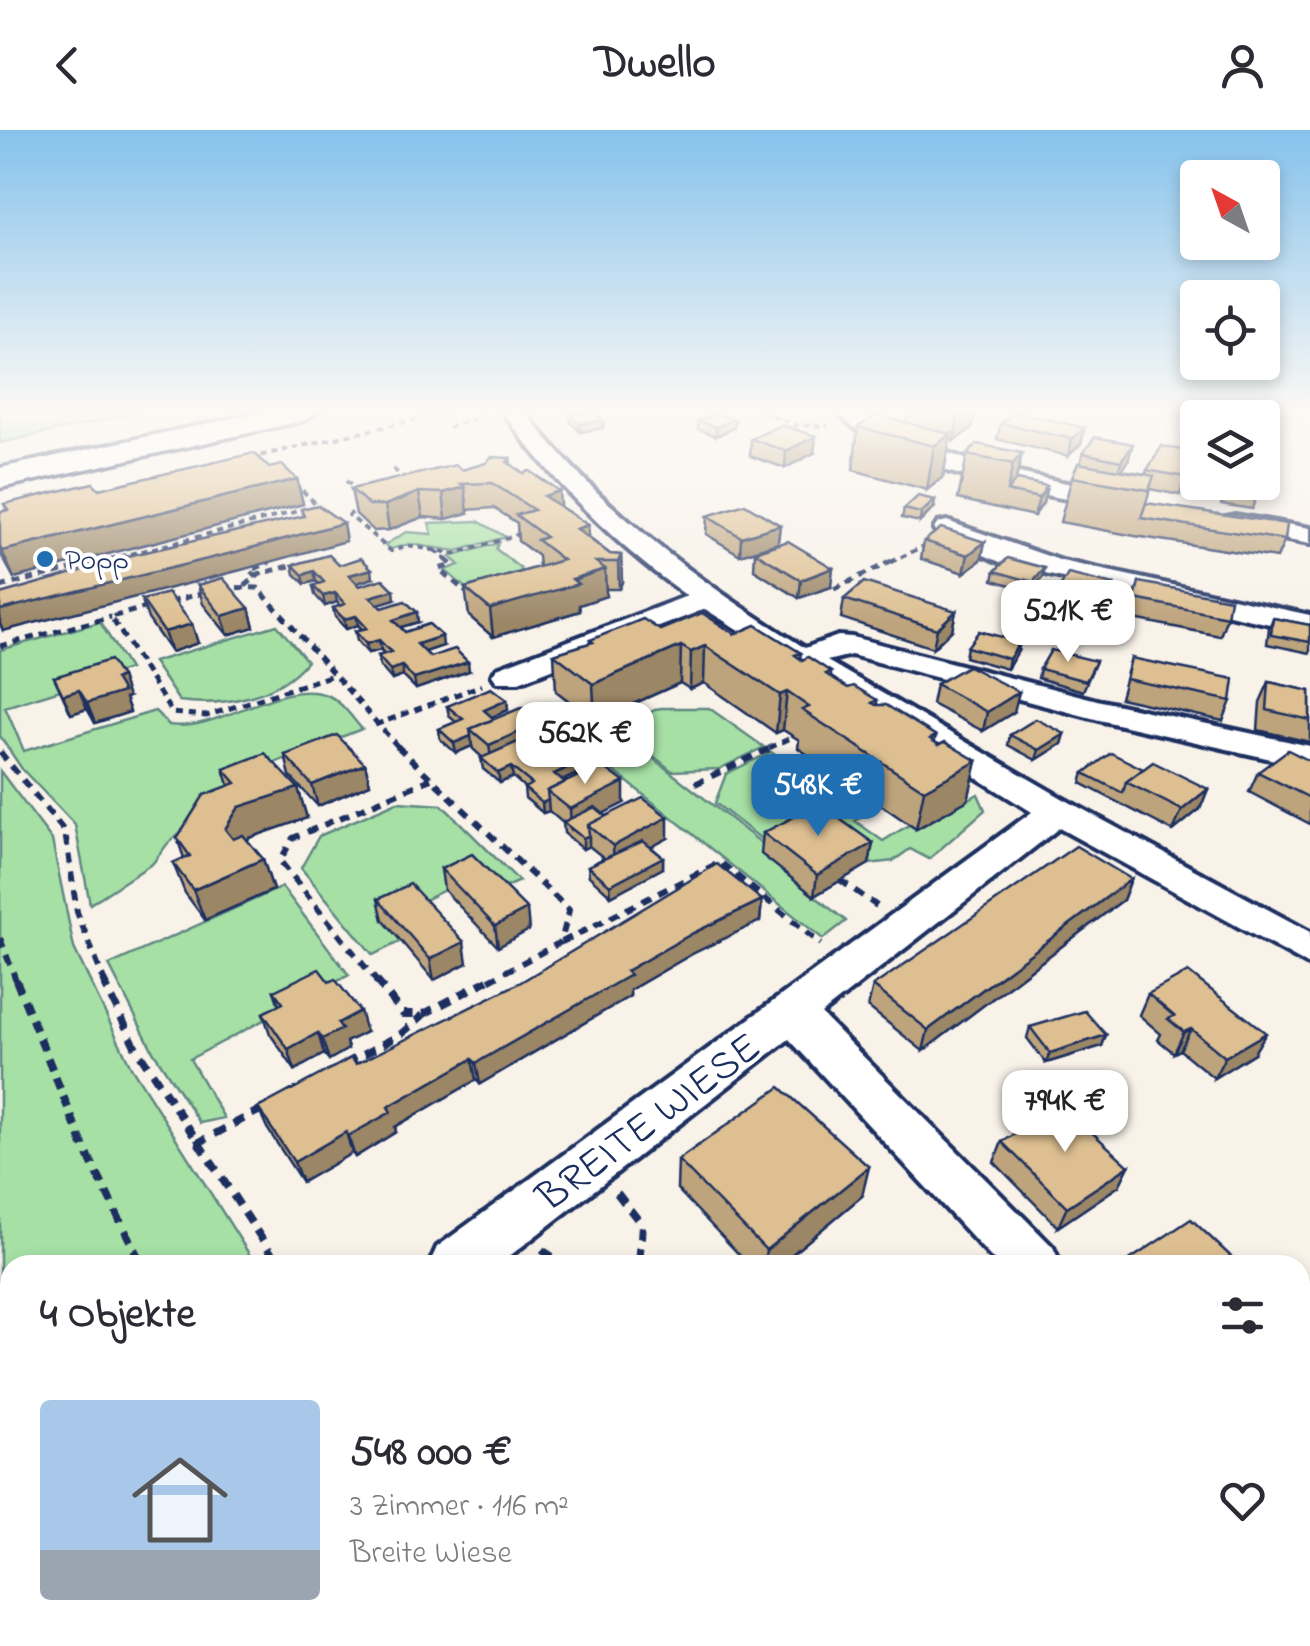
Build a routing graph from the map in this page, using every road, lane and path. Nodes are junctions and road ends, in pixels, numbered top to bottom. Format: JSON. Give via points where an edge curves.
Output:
{"nodes":[{"id":1,"x":295,"y":483,"type":"edge"},
{"id":2,"x":348,"y":483,"type":"edge"},
{"id":3,"x":576,"y":483,"type":"edge"},
{"id":4,"x":1043,"y":483,"type":"edge"},
{"id":5,"x":364,"y":497,"type":"edge"},
{"id":6,"x":372,"y":504,"type":"edge"},
{"id":7,"x":1144,"y":506,"type":"edge"},
{"id":8,"x":1215,"y":520,"type":"edge"},
{"id":9,"x":947,"y":529,"type":"edge"},
{"id":10,"x":529,"y":531,"type":"edge"},
{"id":11,"x":1310,"y":536,"type":"edge"},
{"id":12,"x":435,"y":550,"type":"junction"},
{"id":13,"x":912,"y":552,"type":"dead end"},
{"id":14,"x":270,"y":562,"type":"edge"},
{"id":15,"x":298,"y":564,"type":"edge"},
{"id":16,"x":215,"y":575,"type":"edge"},
{"id":17,"x":256,"y":577,"type":"junction"},
{"id":18,"x":163,"y":586,"type":"edge"},
{"id":19,"x":225,"y":586,"type":"junction"},
{"id":20,"x":244,"y":586,"type":"junction"},
{"id":21,"x":0,"y":587,"type":"edge"},
{"id":22,"x":834,"y":589,"type":"edge"},
{"id":23,"x":710,"y":597,"type":"junction"},
{"id":24,"x":116,"y":598,"type":"edge"},
{"id":25,"x":174,"y":601,"type":"junction"},
{"id":26,"x":478,"y":602,"type":"edge"},
{"id":27,"x":126,"y":614,"type":"junction"},
{"id":28,"x":56,"y":616,"type":"edge"},
{"id":29,"x":111,"y":618,"type":"junction"},
{"id":30,"x":1310,"y":624,"type":"edge"},
{"id":31,"x":64,"y":629,"type":"junction"},
{"id":32,"x":0,"y":646,"type":"edge"},
{"id":33,"x":803,"y":660,"type":"junction"},
{"id":34,"x":332,"y":675,"type":"junction"},
{"id":35,"x":508,"y":675,"type":"joint"},
{"id":36,"x":376,"y":726,"type":"junction"},
{"id":37,"x":793,"y":736,"type":"dead end"},
{"id":38,"x":0,"y":752,"type":"edge"},
{"id":39,"x":1310,"y":757,"type":"edge"},
{"id":40,"x":430,"y":779,"type":"junction"},
{"id":41,"x":695,"y":784,"type":"dead end"},
{"id":42,"x":1058,"y":810,"type":"junction"},
{"id":43,"x":840,"y":880,"type":"edge"},
{"id":44,"x":878,"y":907,"type":"dead end"},
{"id":45,"x":607,"y":922,"type":"junction"},
{"id":46,"x":617,"y":931,"type":"edge"},
{"id":47,"x":0,"y":938,"type":"edge"},
{"id":48,"x":561,"y":942,"type":"junction"},
{"id":49,"x":826,"y":947,"type":"dead end"},
{"id":50,"x":1310,"y":951,"type":"edge"},
{"id":51,"x":537,"y":955,"type":"junction"},
{"id":52,"x":550,"y":968,"type":"edge"},
{"id":53,"x":460,"y":995,"type":"junction"},
{"id":54,"x":472,"y":1009,"type":"edge"},
{"id":55,"x":791,"y":1012,"type":"junction"},
{"id":56,"x":424,"y":1014,"type":"junction"},
{"id":57,"x":386,"y":1042,"type":"junction"},
{"id":58,"x":394,"y":1052,"type":"edge"},
{"id":59,"x":335,"y":1070,"type":"edge"},
{"id":60,"x":283,"y":1098,"type":"edge"},
{"id":61,"x":196,"y":1144,"type":"junction"},
{"id":62,"x":590,"y":1164,"type":"junction"},
{"id":63,"x":137,"y":1255,"type":"edge"},
{"id":64,"x":272,"y":1255,"type":"edge"},
{"id":65,"x":469,"y":1255,"type":"edge"},
{"id":66,"x":643,"y":1255,"type":"edge"},
{"id":67,"x":1024,"y":1255,"type":"edge"}],
"edges":[{"from":1,"to":21,"type":"path","via":[[318,506]]},
{"from":2,"to":5,"type":"path"},
{"from":3,"to":23,"type":"street"},
{"from":4,"to":7,"type":"street"},
{"from":6,"to":12,"type":"path","via":[[349,515],[392,551]]},
{"from":8,"to":11,"type":"street"},
{"from":9,"to":30,"type":"street","via":[[1059,569]]},
{"from":10,"to":12,"type":"path","via":[[455,554]]},
{"from":12,"to":26,"type":"path","via":[[452,565],[439,569]]},
{"from":13,"to":22,"type":"path"},
{"from":14,"to":17,"type":"path","via":[[250,571]]},
{"from":15,"to":17,"type":"path"},
{"from":16,"to":19,"type":"path"},
{"from":17,"to":20,"type":"path"},
{"from":18,"to":25,"type":"path"},
{"from":19,"to":20,"type":"path"},
{"from":19,"to":25,"type":"path"},
{"from":20,"to":34,"type":"path","via":[[258,588]]},
{"from":23,"to":33,"type":"street"},
{"from":23,"to":35,"type":"street"},
{"from":24,"to":27,"type":"path"},
{"from":25,"to":27,"type":"path"},
{"from":27,"to":29,"type":"path"},
{"from":28,"to":31,"type":"path"},
{"from":29,"to":31,"type":"path"},
{"from":29,"to":34,"type":"path","via":[[172,712],[206,716]]},
{"from":31,"to":32,"type":"path"},
{"from":33,"to":39,"type":"street","via":[[852,646]]},
{"from":33,"to":42,"type":"street"},
{"from":34,"to":36,"type":"path"},
{"from":35,"to":36,"type":"path"},
{"from":36,"to":40,"type":"path"},
{"from":37,"to":41,"type":"path"},
{"from":38,"to":61,"type":"path","via":[[65,832],[78,912],[96,965],[136,1048]]},
{"from":40,"to":48,"type":"path","via":[[569,910]]},
{"from":40,"to":56,"type":"path","via":[[294,838],[280,862],[403,1014]]},
{"from":42,"to":50,"type":"street"},
{"from":42,"to":55,"type":"street","name":"BREITE WIESE"},
{"from":43,"to":44,"type":"path"},
{"from":45,"to":46,"type":"path"},
{"from":45,"to":48,"type":"path"},
{"from":45,"to":49,"type":"path","via":[[720,862]]},
{"from":47,"to":63,"type":"path","via":[[97,1178]]},
{"from":48,"to":51,"type":"path"},
{"from":51,"to":52,"type":"path"},
{"from":51,"to":53,"type":"path"},
{"from":53,"to":54,"type":"path"},
{"from":53,"to":56,"type":"path"},
{"from":55,"to":62,"type":"street","name":"BREITE WIESE"},
{"from":55,"to":67,"type":"street","name":"BREITE WIESE"},
{"from":56,"to":57,"type":"path"},
{"from":57,"to":58,"type":"path"},
{"from":57,"to":59,"type":"path"},
{"from":60,"to":61,"type":"path"},
{"from":61,"to":64,"type":"path"},
{"from":62,"to":65,"type":"street","name":"BREITE WIESE"},
{"from":62,"to":66,"type":"path","via":[[644,1224]]}]}
